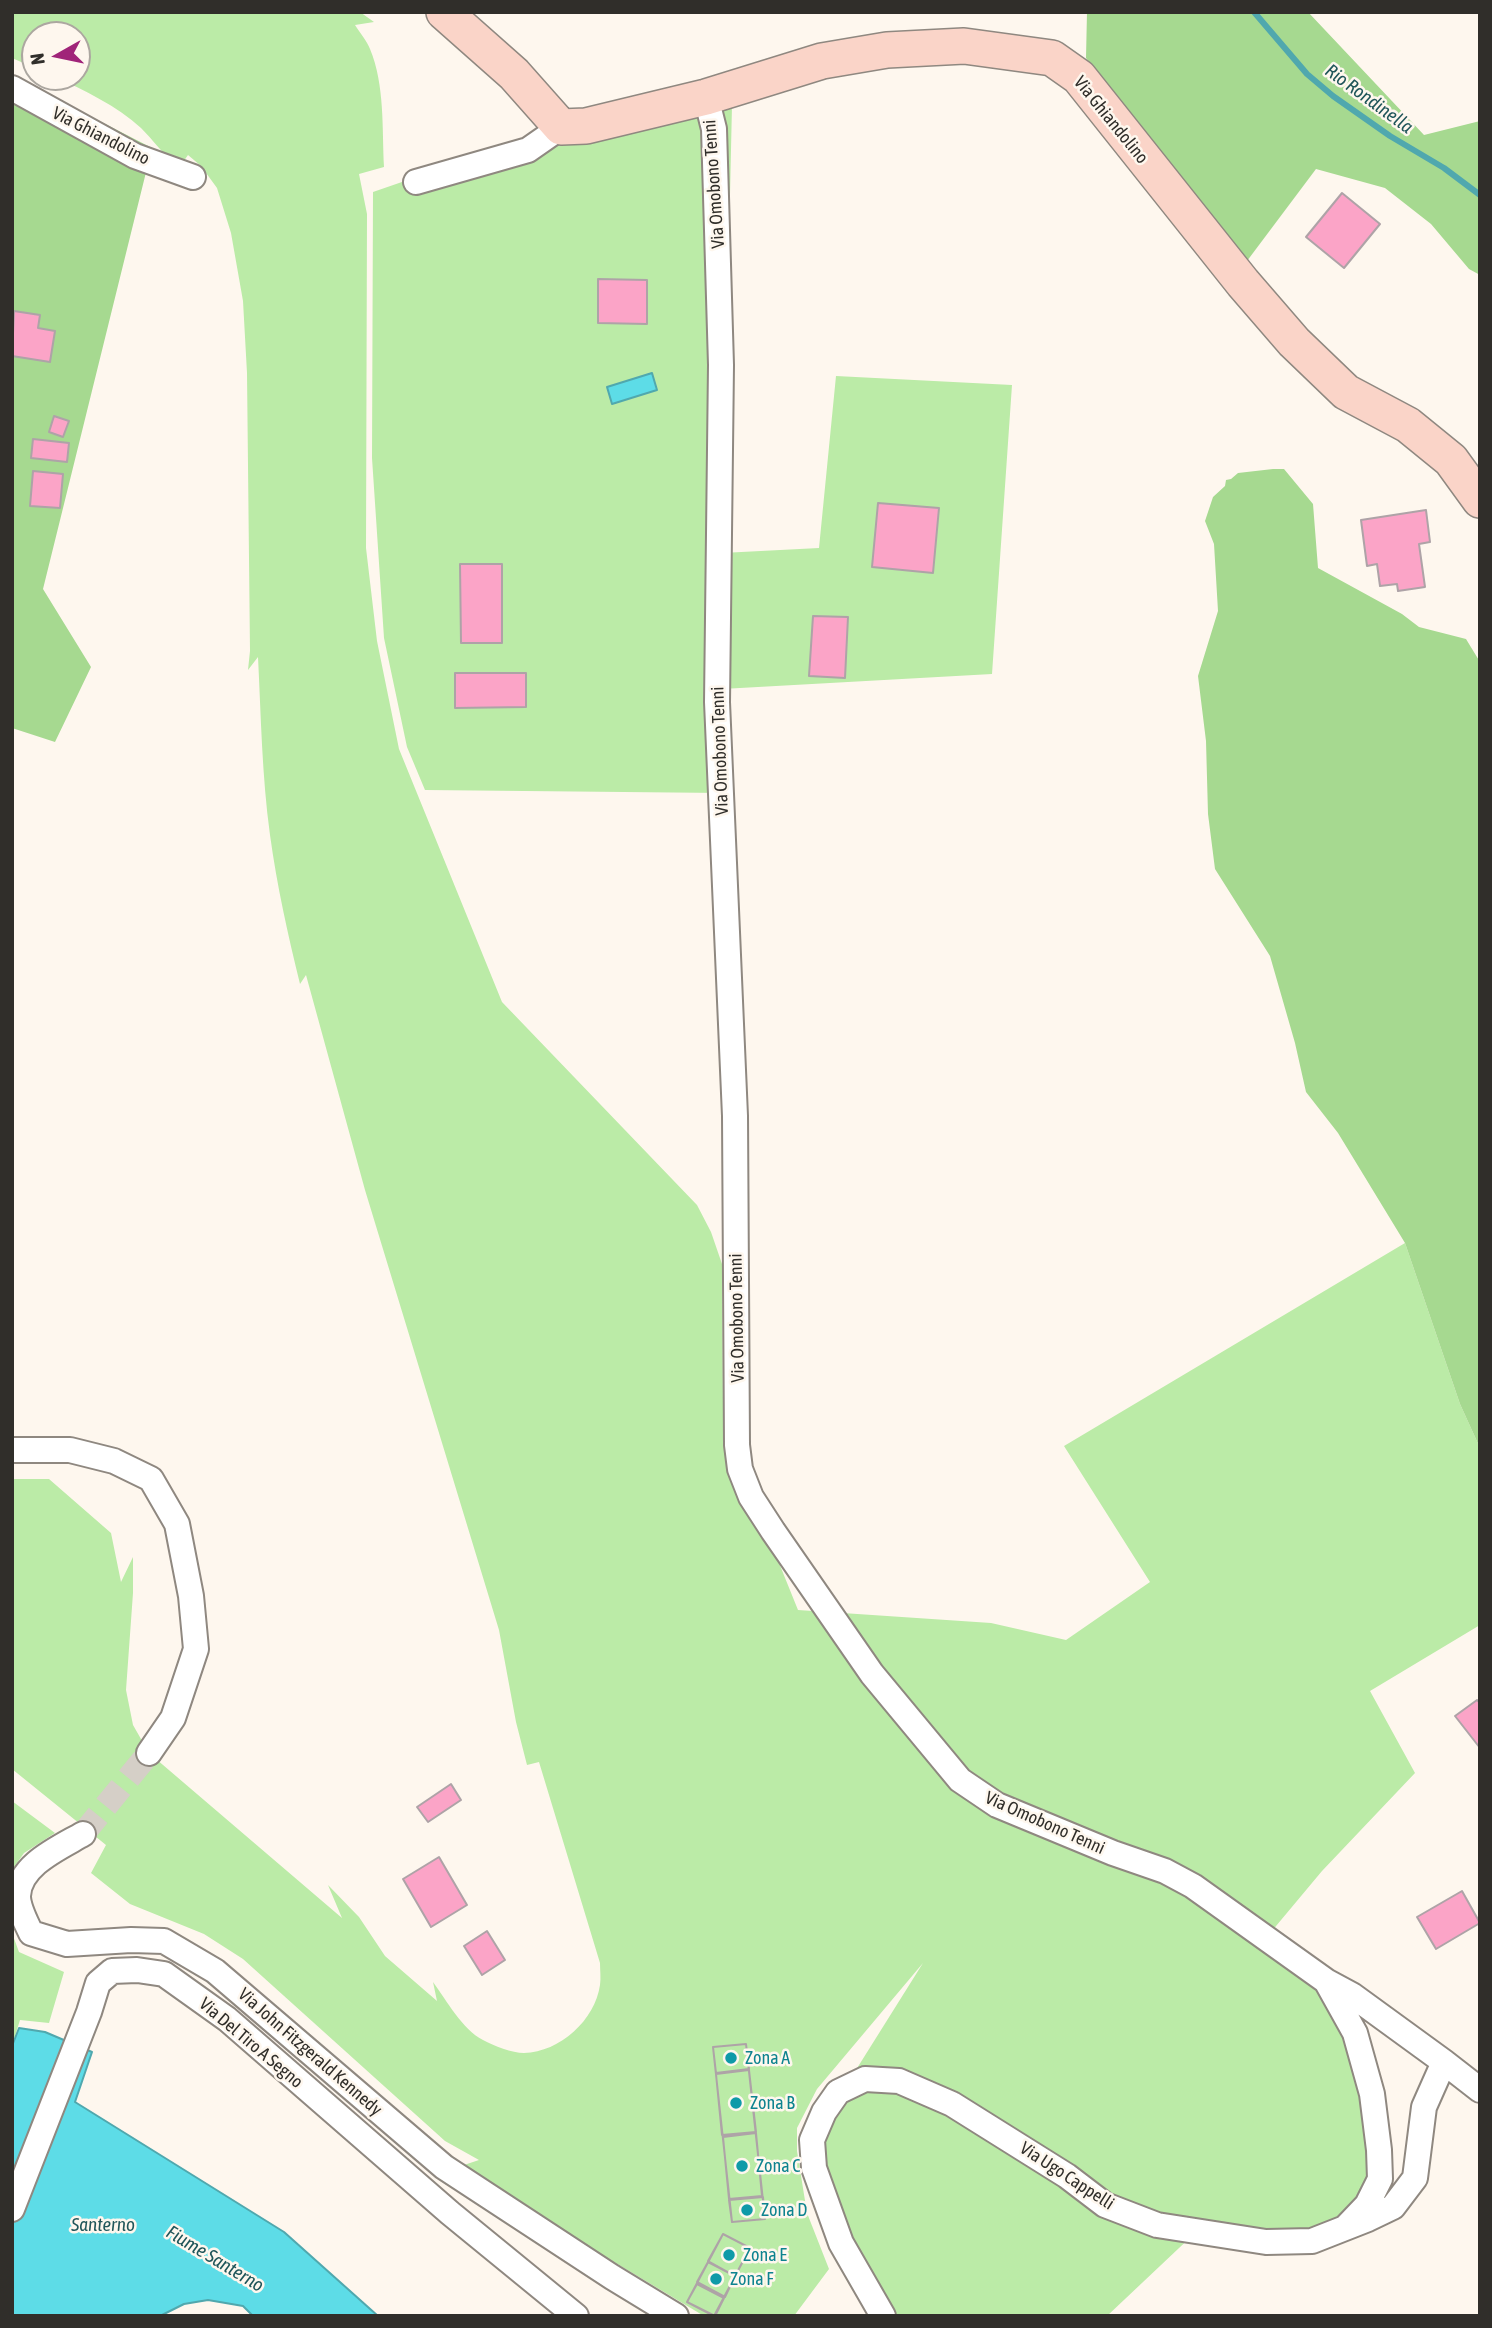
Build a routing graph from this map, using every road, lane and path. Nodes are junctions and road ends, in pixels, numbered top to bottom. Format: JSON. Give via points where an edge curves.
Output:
{"nodes":[{"id":1,"x":444,"y":12,"type":"edge"},
{"id":2,"x":12,"y":88,"type":"edge"},
{"id":3,"x":706,"y":97,"type":"junction"},
{"id":4,"x":561,"y":127,"type":"junction"},
{"id":5,"x":194,"y":177,"type":"dead end"},
{"id":6,"x":416,"y":182,"type":"dead end"},
{"id":7,"x":1480,"y":500,"type":"edge"},
{"id":8,"x":12,"y":1450,"type":"edge"},
{"id":9,"x":149,"y":1753,"type":"tunnel mouth"},
{"id":10,"x":83,"y":1834,"type":"tunnel mouth"},
{"id":11,"x":1326,"y":1981,"type":"junction"},
{"id":12,"x":1444,"y":2062,"type":"junction"},
{"id":13,"x":1480,"y":2090,"type":"edge"},
{"id":14,"x":12,"y":2209,"type":"edge"},
{"id":15,"x":1346,"y":2227,"type":"junction"},
{"id":16,"x":576,"y":2316,"type":"edge"},
{"id":17,"x":676,"y":2316,"type":"edge"},
{"id":18,"x":883,"y":2316,"type":"edge"}],
"edges":[{"from":1,"to":4,"type":"street","via":[[514,74]]},
{"from":2,"to":5,"type":"street","name":"Via Ghiandolino","via":[[135,156]]},
{"from":3,"to":4,"type":"street","name":"Via Ghiandolino"},
{"from":3,"to":7,"type":"street","name":"Via Ghiandolino","via":[[822,61],[887,50],[964,46],[1052,58],[1079,77],[1294,342],[1346,392],[1408,425],[1451,460]]},
{"from":3,"to":11,"type":"street","name":"Via Omobono Tenni","via":[[714,130],[722,365],[718,702],[735,1116],[740,1469],[751,1497],[872,1674],[960,1780],[997,1805],[1193,1885]]},
{"from":4,"to":6,"type":"street","name":"Via Ghiandolino","via":[[528,150]]},
{"from":8,"to":9,"type":"street","via":[[70,1450],[114,1461],[151,1479],[177,1524],[196,1648],[173,1718]]},
{"from":10,"to":17,"type":"street","name":"Via John Fitzgerald Kennedy","via":[[53,1851],[24,1876],[18,1897],[31,1933],[67,1944],[164,1941],[205,1965],[443,2167]]},
{"from":11,"to":12,"type":"street"},
{"from":11,"to":15,"type":"street","name":"Via Omobono Tenni","via":[[1355,2033],[1372,2094],[1379,2150],[1380,2179],[1367,2205]]},
{"from":12,"to":13,"type":"street"},
{"from":12,"to":15,"type":"street","name":"Via Ugo Cappelli","via":[[1424,2107],[1415,2178],[1393,2207]]},
{"from":14,"to":16,"type":"street","name":"Via Del Tiro A Segno","via":[[98,1983],[112,1971],[164,1974],[227,2019]]},
{"from":15,"to":18,"type":"street","name":"Via Ugo Cappelli","via":[[1312,2241],[1266,2242],[1157,2225],[1105,2205],[952,2105],[899,2081],[865,2079],[838,2092],[811,2140],[814,2168],[841,2242]]}]}
